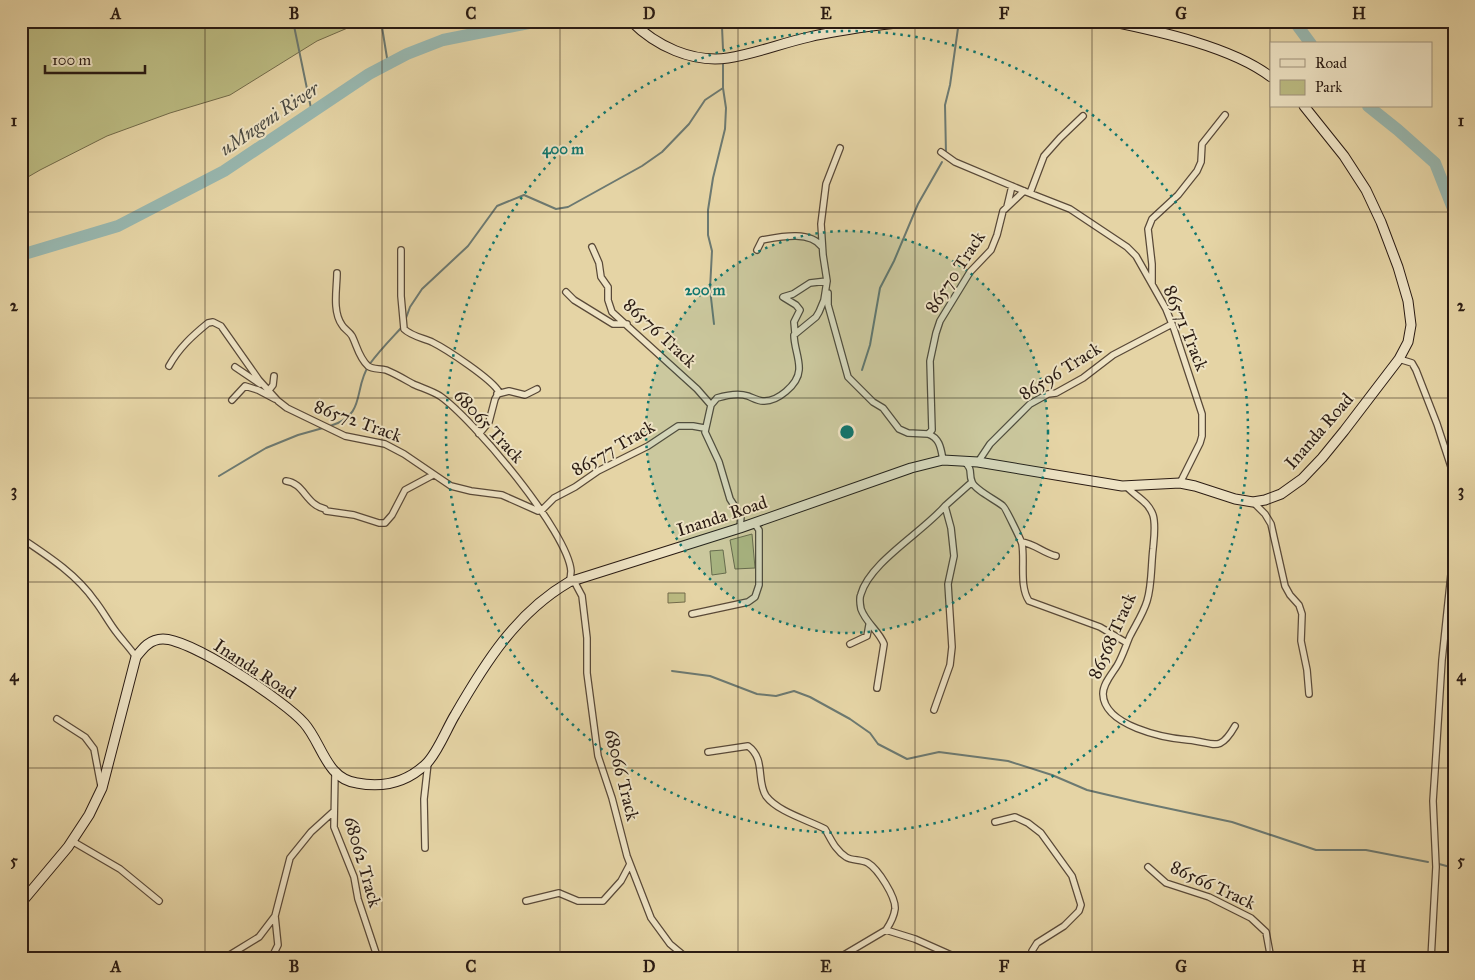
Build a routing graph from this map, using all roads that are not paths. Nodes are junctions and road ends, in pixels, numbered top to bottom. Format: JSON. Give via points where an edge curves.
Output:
{"nodes":[{"id":1,"x":632,"y":21,"type":"edge"},
{"id":2,"x":910,"y":21,"type":"edge"},
{"id":3,"x":1109,"y":21,"type":"edge"},
{"id":4,"x":1270,"y":76,"type":"edge"},
{"id":5,"x":1306,"y":108,"type":"edge"},
{"id":6,"x":1225,"y":115,"type":"dead end"},
{"id":7,"x":1083,"y":116,"type":"dead end"},
{"id":8,"x":840,"y":148,"type":"dead end"},
{"id":9,"x":941,"y":152,"type":"dead end"},
{"id":10,"x":1012,"y":186,"type":"junction"},
{"id":11,"x":1027,"y":192,"type":"junction"},
{"id":12,"x":1007,"y":207,"type":"junction"},
{"id":13,"x":592,"y":247,"type":"dead end"},
{"id":14,"x":822,"y":247,"type":"junction"},
{"id":15,"x":401,"y":250,"type":"dead end"},
{"id":16,"x":757,"y":250,"type":"dead end"},
{"id":17,"x":337,"y":272,"type":"dead end"},
{"id":18,"x":1152,"y":284,"type":"junction"},
{"id":19,"x":827,"y":285,"type":"junction"},
{"id":20,"x":566,"y":292,"type":"dead end"},
{"id":21,"x":627,"y":324,"type":"junction"},
{"id":22,"x":1172,"y":324,"type":"junction"},
{"id":23,"x":795,"y":334,"type":"junction"},
{"id":24,"x":1399,"y":359,"type":"junction"},
{"id":25,"x":169,"y":366,"type":"dead end"},
{"id":26,"x":235,"y":367,"type":"dead end"},
{"id":27,"x":274,"y":376,"type":"dead end"},
{"id":28,"x":269,"y":390,"type":"junction"},
{"id":29,"x":537,"y":390,"type":"dead end"},
{"id":30,"x":497,"y":394,"type":"junction"},
{"id":31,"x":232,"y":400,"type":"dead end"},
{"id":32,"x":277,"y":400,"type":"junction"},
{"id":33,"x":711,"y":405,"type":"junction"},
{"id":34,"x":704,"y":428,"type":"junction"},
{"id":35,"x":479,"y":434,"type":"junction"},
{"id":36,"x":928,"y":434,"type":"junction"},
{"id":37,"x":943,"y":460,"type":"junction"},
{"id":38,"x":964,"y":461,"type":"junction"},
{"id":39,"x":978,"y":462,"type":"junction"},
{"id":40,"x":433,"y":475,"type":"junction"},
{"id":41,"x":1454,"y":476,"type":"edge"},
{"id":42,"x":286,"y":481,"type":"dead end"},
{"id":43,"x":972,"y":482,"type":"junction"},
{"id":44,"x":1180,"y":483,"type":"junction"},
{"id":45,"x":1122,"y":486,"type":"junction"},
{"id":46,"x":1252,"y":502,"type":"junction"},
{"id":47,"x":945,"y":506,"type":"junction"},
{"id":48,"x":542,"y":510,"type":"junction"},
{"id":49,"x":754,"y":523,"type":"junction"},
{"id":50,"x":740,"y":528,"type":"junction"},
{"id":51,"x":21,"y":538,"type":"edge"},
{"id":52,"x":1022,"y":542,"type":"junction"},
{"id":53,"x":1454,"y":546,"type":"edge"},
{"id":54,"x":1056,"y":556,"type":"dead end"},
{"id":55,"x":572,"y":582,"type":"junction"},
{"id":56,"x":692,"y":614,"type":"dead end"},
{"id":57,"x":869,"y":625,"type":"junction"},
{"id":58,"x":1127,"y":643,"type":"junction"},
{"id":59,"x":850,"y":644,"type":"dead end"},
{"id":60,"x":136,"y":657,"type":"junction"},
{"id":61,"x":877,"y":688,"type":"dead end"},
{"id":62,"x":1309,"y":694,"type":"dead end"},
{"id":63,"x":934,"y":710,"type":"dead end"},
{"id":64,"x":57,"y":719,"type":"dead end"},
{"id":65,"x":1235,"y":726,"type":"dead end"},
{"id":66,"x":708,"y":752,"type":"dead end"},
{"id":67,"x":428,"y":762,"type":"junction"},
{"id":68,"x":334,"y":772,"type":"junction"},
{"id":69,"x":102,"y":788,"type":"junction"},
{"id":70,"x":334,"y":812,"type":"junction"},
{"id":71,"x":995,"y":822,"type":"dead end"},
{"id":72,"x":72,"y":841,"type":"junction"},
{"id":73,"x":425,"y":848,"type":"dead end"},
{"id":74,"x":630,"y":864,"type":"junction"},
{"id":75,"x":1148,"y":867,"type":"dead end"},
{"id":76,"x":159,"y":901,"type":"dead end"},
{"id":77,"x":526,"y":901,"type":"dead end"},
{"id":78,"x":21,"y":903,"type":"edge"},
{"id":79,"x":275,"y":916,"type":"junction"},
{"id":80,"x":886,"y":930,"type":"junction"},
{"id":81,"x":228,"y":956,"type":"dead end"},
{"id":82,"x":271,"y":959,"type":"edge"},
{"id":83,"x":378,"y":959,"type":"edge"},
{"id":84,"x":688,"y":959,"type":"edge"},
{"id":85,"x":836,"y":959,"type":"edge"},
{"id":86,"x":960,"y":959,"type":"edge"},
{"id":87,"x":1032,"y":959,"type":"edge"},
{"id":88,"x":1271,"y":959,"type":"edge"},
{"id":89,"x":1431,"y":959,"type":"edge"}],
"edges":[{"from":1,"to":2,"type":"street","via":[[654,41],[674,50],[696,57],[726,58],[820,34]]},
{"from":3,"to":4,"type":"street","via":[[1226,53]]},
{"from":5,"to":24,"type":"street","name":"Inanda Road","via":[[1356,173],[1381,222],[1398,267],[1408,301],[1410,325],[1408,342]]},
{"from":6,"to":18,"type":"street","via":[[1202,144],[1197,171],[1149,223]]},
{"from":7,"to":11,"type":"street","name":"86570 Track","via":[[1044,156]]},
{"from":8,"to":14,"type":"street","via":[[826,184]]},
{"from":9,"to":10,"type":"street","name":"86571 Track"},
{"from":10,"to":11,"type":"street","name":"86571 Track"},
{"from":10,"to":12,"type":"street"},
{"from":11,"to":12,"type":"street","name":"86570 Track"},
{"from":11,"to":18,"type":"street","name":"86571 Track","via":[[1070,209],[1128,247]]},
{"from":12,"to":36,"type":"street","name":"86570 Track","via":[[991,250],[970,272],[936,333],[930,361],[932,430]]},
{"from":13,"to":21,"type":"street","name":"86576 Track","via":[[601,277],[608,287],[612,312]]},
{"from":14,"to":16,"type":"street","via":[[813,240],[787,236],[762,240]]},
{"from":14,"to":19,"type":"street"},
{"from":15,"to":30,"type":"street","via":[[404,329],[440,346],[481,374],[496,387]]},
{"from":17,"to":35,"type":"street","name":"68065 Track","via":[[339,318],[366,364],[389,371],[439,395]]},
{"from":18,"to":22,"type":"street","name":"86571 Track"},
{"from":19,"to":23,"type":"street","via":[[820,312]]},
{"from":19,"to":23,"type":"street","via":[[810,283],[783,297],[800,310],[794,322]]},
{"from":19,"to":36,"type":"street","via":[[828,305],[848,376],[899,429]]},
{"from":20,"to":21,"type":"street","via":[[613,324]]},
{"from":21,"to":33,"type":"street","name":"86576 Track"},
{"from":22,"to":39,"type":"street","name":"86596 Track","via":[[1113,356],[1083,378],[1030,404],[990,444]]},
{"from":22,"to":44,"type":"street","name":"86571 Track","via":[[1199,401],[1203,424],[1200,443]]},
{"from":23,"to":33,"type":"street","via":[[799,372],[790,389],[768,401],[736,395],[717,398]]},
{"from":24,"to":41,"type":"street","via":[[1412,363],[1416,370]]},
{"from":24,"to":46,"type":"street","name":"Inanda Road","via":[[1322,458],[1302,478],[1281,494]]},
{"from":25,"to":28,"type":"street","name":"86572 Track","via":[[184,344],[208,323],[214,322],[221,326]]},
{"from":26,"to":28,"type":"street"},
{"from":27,"to":28,"type":"street"},
{"from":28,"to":32,"type":"street","name":"86572 Track"},
{"from":29,"to":30,"type":"street","via":[[525,395],[509,391]]},
{"from":30,"to":35,"type":"street","via":[[489,422]]},
{"from":31,"to":32,"type":"street","via":[[245,386]]},
{"from":32,"to":40,"type":"street","name":"86572 Track","via":[[300,416],[337,433],[384,444]]},
{"from":33,"to":34,"type":"street"},
{"from":34,"to":48,"type":"street","name":"86577 Track","via":[[678,426],[666,436],[554,498]]},
{"from":34,"to":50,"type":"street","via":[[730,499],[741,516]]},
{"from":35,"to":48,"type":"street","name":"68065 Track"},
{"from":36,"to":37,"type":"street","via":[[934,436],[940,445]]},
{"from":37,"to":38,"type":"street","name":"Inanda Road"},
{"from":37,"to":49,"type":"street","name":"Inanda Road","via":[[911,468]]},
{"from":38,"to":39,"type":"street","name":"Inanda Road"},
{"from":38,"to":43,"type":"street","via":[[969,466]]},
{"from":39,"to":45,"type":"street","name":"Inanda Road"},
{"from":40,"to":42,"type":"street","via":[[405,490],[392,515],[381,524],[354,514],[326,512],[314,505],[296,483]]},
{"from":40,"to":48,"type":"street","name":"86572 Track","via":[[451,486],[502,495],[536,511]]},
{"from":43,"to":47,"type":"street"},
{"from":43,"to":52,"type":"street","via":[[1007,510]]},
{"from":44,"to":45,"type":"street","name":"Inanda Road"},
{"from":44,"to":46,"type":"street","name":"Inanda Road"},
{"from":45,"to":58,"type":"street","name":"86568 Track","via":[[1150,508],[1154,528],[1147,600]]},
{"from":46,"to":62,"type":"street","via":[[1271,524],[1285,586],[1302,614]]},
{"from":47,"to":57,"type":"street","via":[[865,583],[860,597]]},
{"from":47,"to":63,"type":"street","via":[[954,556],[948,584],[951,655]]},
{"from":48,"to":55,"type":"street","name":"68065 Track","via":[[568,560]]},
{"from":49,"to":50,"type":"street","name":"Inanda Road"},
{"from":49,"to":56,"type":"street","via":[[758,530],[760,573],[755,597],[751,601]]},
{"from":50,"to":55,"type":"street","name":"Inanda Road"},
{"from":51,"to":60,"type":"street","via":[[77,580]]},
{"from":52,"to":54,"type":"street"},
{"from":52,"to":58,"type":"street","via":[[1025,593],[1029,601],[1100,627]]},
{"from":53,"to":89,"type":"street","via":[[1434,771],[1436,867]]},
{"from":55,"to":67,"type":"street","name":"Inanda Road","via":[[534,606],[498,646]]},
{"from":55,"to":74,"type":"street","name":"68066 Track","via":[[582,596],[587,673],[600,763]]},
{"from":57,"to":59,"type":"street","via":[[867,636]]},
{"from":57,"to":61,"type":"street","via":[[884,644]]},
{"from":58,"to":65,"type":"street","name":"86568 Track","via":[[1103,693],[1113,713],[1145,732],[1216,744],[1225,741]]},
{"from":60,"to":68,"type":"street","name":"Inanda Road","via":[[152,641],[164,639],[197,651],[233,670],[268,692],[305,724]]},
{"from":60,"to":69,"type":"street"},
{"from":64,"to":69,"type":"street","via":[[85,737],[94,749]]},
{"from":66,"to":80,"type":"street","via":[[748,746],[756,754],[762,788],[772,802],[824,828],[844,856],[870,864],[896,906]]},
{"from":67,"to":68,"type":"street","name":"Inanda Road","via":[[404,780],[382,784],[354,783]]},
{"from":67,"to":73,"type":"street","via":[[424,799]]},
{"from":68,"to":70,"type":"street","name":"68062 Track"},
{"from":69,"to":72,"type":"street"},
{"from":70,"to":79,"type":"street","via":[[311,832],[290,858]]},
{"from":70,"to":83,"type":"street","name":"68062 Track","via":[[336,835],[354,877]]},
{"from":71,"to":87,"type":"street","via":[[1015,817],[1041,832],[1072,876],[1081,905],[1064,926],[1037,943]]},
{"from":72,"to":76,"type":"street","via":[[120,869]]},
{"from":72,"to":78,"type":"street"},
{"from":74,"to":77,"type":"street","via":[[603,901],[578,901],[559,893]]},
{"from":74,"to":84,"type":"street","name":"68066 Track","via":[[654,924]]},
{"from":75,"to":88,"type":"street","name":"86566 Track","via":[[1166,882],[1209,897],[1251,918],[1266,932]]},
{"from":79,"to":81,"type":"street","via":[[259,937]]},
{"from":79,"to":82,"type":"street","via":[[278,944]]},
{"from":80,"to":85,"type":"street"},
{"from":80,"to":86,"type":"street"}]}
